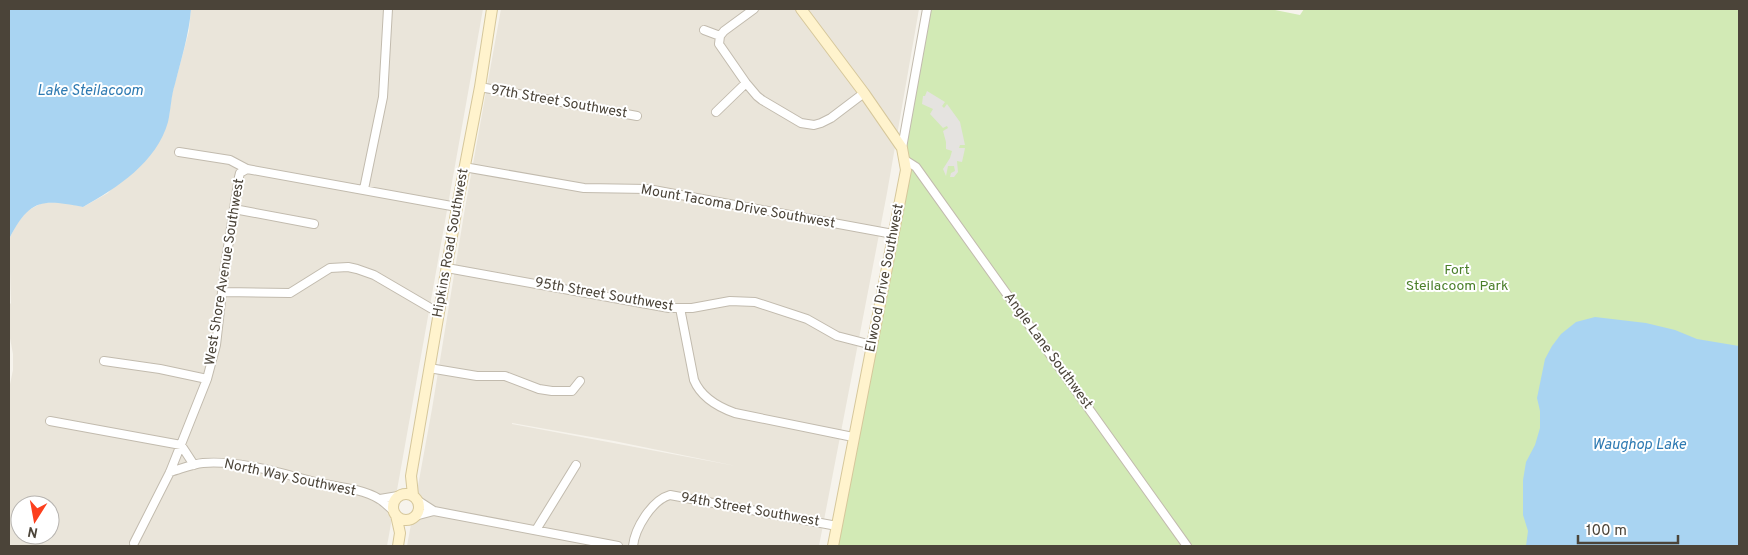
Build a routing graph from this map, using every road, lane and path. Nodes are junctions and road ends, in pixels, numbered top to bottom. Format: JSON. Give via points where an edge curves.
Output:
{"nodes":[{"id":1,"x":388,"y":9,"type":"edge"},
{"id":2,"x":492,"y":9,"type":"edge"},
{"id":3,"x":754,"y":9,"type":"edge"},
{"id":4,"x":801,"y":9,"type":"edge"},
{"id":5,"x":927,"y":9,"type":"edge"},
{"id":6,"x":704,"y":30,"type":"dead end"},
{"id":7,"x":720,"y":36,"type":"junction"},
{"id":8,"x":746,"y":83,"type":"junction"},
{"id":9,"x":480,"y":87,"type":"junction"},
{"id":10,"x":864,"y":93,"type":"junction"},
{"id":11,"x":716,"y":112,"type":"dead end"},
{"id":12,"x":638,"y":116,"type":"dead end"},
{"id":13,"x":902,"y":148,"type":"junction"},
{"id":14,"x":179,"y":152,"type":"dead end"},
{"id":15,"x":905,"y":160,"type":"junction"},
{"id":16,"x":464,"y":167,"type":"junction"},
{"id":17,"x":247,"y":169,"type":"junction"},
{"id":18,"x":364,"y":189,"type":"junction"},
{"id":19,"x":457,"y":207,"type":"junction"},
{"id":20,"x":234,"y":209,"type":"junction"},
{"id":21,"x":314,"y":224,"type":"dead end"},
{"id":22,"x":893,"y":234,"type":"junction"},
{"id":23,"x":447,"y":268,"type":"junction"},
{"id":24,"x":223,"y":292,"type":"junction"},
{"id":25,"x":680,"y":308,"type":"junction"},
{"id":26,"x":439,"y":313,"type":"junction"},
{"id":27,"x":872,"y":345,"type":"junction"},
{"id":28,"x":104,"y":361,"type":"dead end"},
{"id":29,"x":429,"y":368,"type":"junction"},
{"id":30,"x":208,"y":379,"type":"junction"},
{"id":31,"x":580,"y":381,"type":"dead end"},
{"id":32,"x":50,"y":421,"type":"dead end"},
{"id":33,"x":854,"y":436,"type":"junction"},
{"id":34,"x":181,"y":446,"type":"junction"},
{"id":35,"x":194,"y":465,"type":"junction"},
{"id":36,"x":576,"y":465,"type":"dead end"},
{"id":37,"x":170,"y":472,"type":"junction"},
{"id":38,"x":411,"y":476,"type":"junction"},
{"id":39,"x":400,"y":495,"type":"junction"},
{"id":40,"x":415,"y":498,"type":"junction"},
{"id":41,"x":380,"y":499,"type":"junction"},
{"id":42,"x":434,"y":511,"type":"junction"},
{"id":43,"x":395,"y":513,"type":"junction"},
{"id":44,"x":413,"y":517,"type":"junction"},
{"id":45,"x":837,"y":526,"type":"junction"},
{"id":46,"x":536,"y":530,"type":"junction"},
{"id":47,"x":400,"y":533,"type":"junction"},
{"id":48,"x":134,"y":543,"type":"dead end"},
{"id":49,"x":398,"y":546,"type":"edge"},
{"id":50,"x":618,"y":546,"type":"edge"},
{"id":51,"x":632,"y":546,"type":"edge"},
{"id":52,"x":833,"y":546,"type":"edge"},
{"id":53,"x":1187,"y":546,"type":"edge"}],
"edges":[{"from":1,"to":18,"type":"street","via":[[382,96]]},
{"from":2,"to":9,"type":"street","name":"Hipkins Road Southwest"},
{"from":3,"to":7,"type":"street"},
{"from":4,"to":10,"type":"street"},
{"from":5,"to":13,"type":"street","name":"Elwood Drive Southwest"},
{"from":6,"to":7,"type":"street"},
{"from":7,"to":8,"type":"street","via":[[719,44]]},
{"from":8,"to":10,"type":"street","via":[[762,100],[806,124],[821,123],[831,118]]},
{"from":8,"to":11,"type":"street"},
{"from":9,"to":12,"type":"street","name":"97th Street Southwest"},
{"from":9,"to":16,"type":"street","name":"Hipkins Road Southwest"},
{"from":10,"to":13,"type":"street"},
{"from":13,"to":15,"type":"street","name":"Elwood Drive Southwest"},
{"from":14,"to":17,"type":"street","via":[[230,160]]},
{"from":15,"to":22,"type":"street","name":"Elwood Drive Southwest","via":[[906,170]]},
{"from":15,"to":53,"type":"street","name":"Angle Lane Southwest","via":[[916,167]]},
{"from":16,"to":19,"type":"street","name":"Hipkins Road Southwest"},
{"from":16,"to":22,"type":"street","name":"Mount Tacoma Drive Southwest","via":[[584,188],[648,189]]},
{"from":17,"to":18,"type":"street"},
{"from":17,"to":20,"type":"street","name":"West Shore Avenue Southwest","via":[[240,173]]},
{"from":18,"to":19,"type":"street"},
{"from":19,"to":23,"type":"street","name":"Hipkins Road Southwest"},
{"from":20,"to":21,"type":"street"},
{"from":20,"to":24,"type":"street","name":"West Shore Avenue Southwest"},
{"from":22,"to":27,"type":"street","name":"Elwood Drive Southwest"},
{"from":23,"to":25,"type":"street","name":"95th Street Southwest"},
{"from":23,"to":26,"type":"street","name":"Hipkins Road Southwest"},
{"from":24,"to":26,"type":"street","via":[[290,293],[330,268],[348,267],[374,275]]},
{"from":24,"to":30,"type":"street","name":"West Shore Avenue Southwest"},
{"from":25,"to":27,"type":"street","name":"95th Street Southwest","via":[[730,301],[755,302],[795,314],[837,336]]},
{"from":25,"to":33,"type":"street","via":[[694,380],[698,390],[712,401],[735,413]]},
{"from":26,"to":29,"type":"street","name":"Hipkins Road Southwest"},
{"from":27,"to":33,"type":"street","name":"Elwood Drive Southwest"},
{"from":28,"to":30,"type":"street"},
{"from":29,"to":31,"type":"street","via":[[513,378],[552,392],[572,391]]},
{"from":29,"to":38,"type":"street","name":"Hipkins Road Southwest"},
{"from":30,"to":34,"type":"street","name":"West Shore Avenue Southwest"},
{"from":32,"to":34,"type":"street"},
{"from":33,"to":45,"type":"street","name":"Elwood Drive Southwest"},
{"from":34,"to":35,"type":"street"},
{"from":34,"to":37,"type":"street","name":"West Shore Avenue Southwest"},
{"from":35,"to":37,"type":"street","name":"North Way Southwest"},
{"from":35,"to":41,"type":"street","name":"North Way Southwest","via":[[219,463],[256,468]]},
{"from":36,"to":46,"type":"street"},
{"from":37,"to":48,"type":"street","name":"West Shore Avenue Southwest"},
{"from":38,"to":39,"type":"street","name":"Hipkins Road Southwest"},
{"from":38,"to":40,"type":"street","name":"Hipkins Road Southwest"},
{"from":39,"to":40,"type":"street"},
{"from":39,"to":41,"type":"street","name":"North Way Southwest"},
{"from":39,"to":43,"type":"street","via":[[393,503]]},
{"from":40,"to":42,"type":"street"},
{"from":40,"to":44,"type":"street","via":[[419,508]]},
{"from":41,"to":43,"type":"street","name":"North Way Southwest"},
{"from":42,"to":44,"type":"street"},
{"from":42,"to":46,"type":"street"},
{"from":43,"to":44,"type":"street","via":[[403,520]]},
{"from":43,"to":47,"type":"street"},
{"from":44,"to":47,"type":"street"},
{"from":45,"to":51,"type":"street","name":"94th Street Southwest","via":[[670,495],[649,509]]},
{"from":45,"to":52,"type":"street","name":"Elwood Drive Southwest"},
{"from":46,"to":50,"type":"street"},
{"from":47,"to":49,"type":"street"}]}
